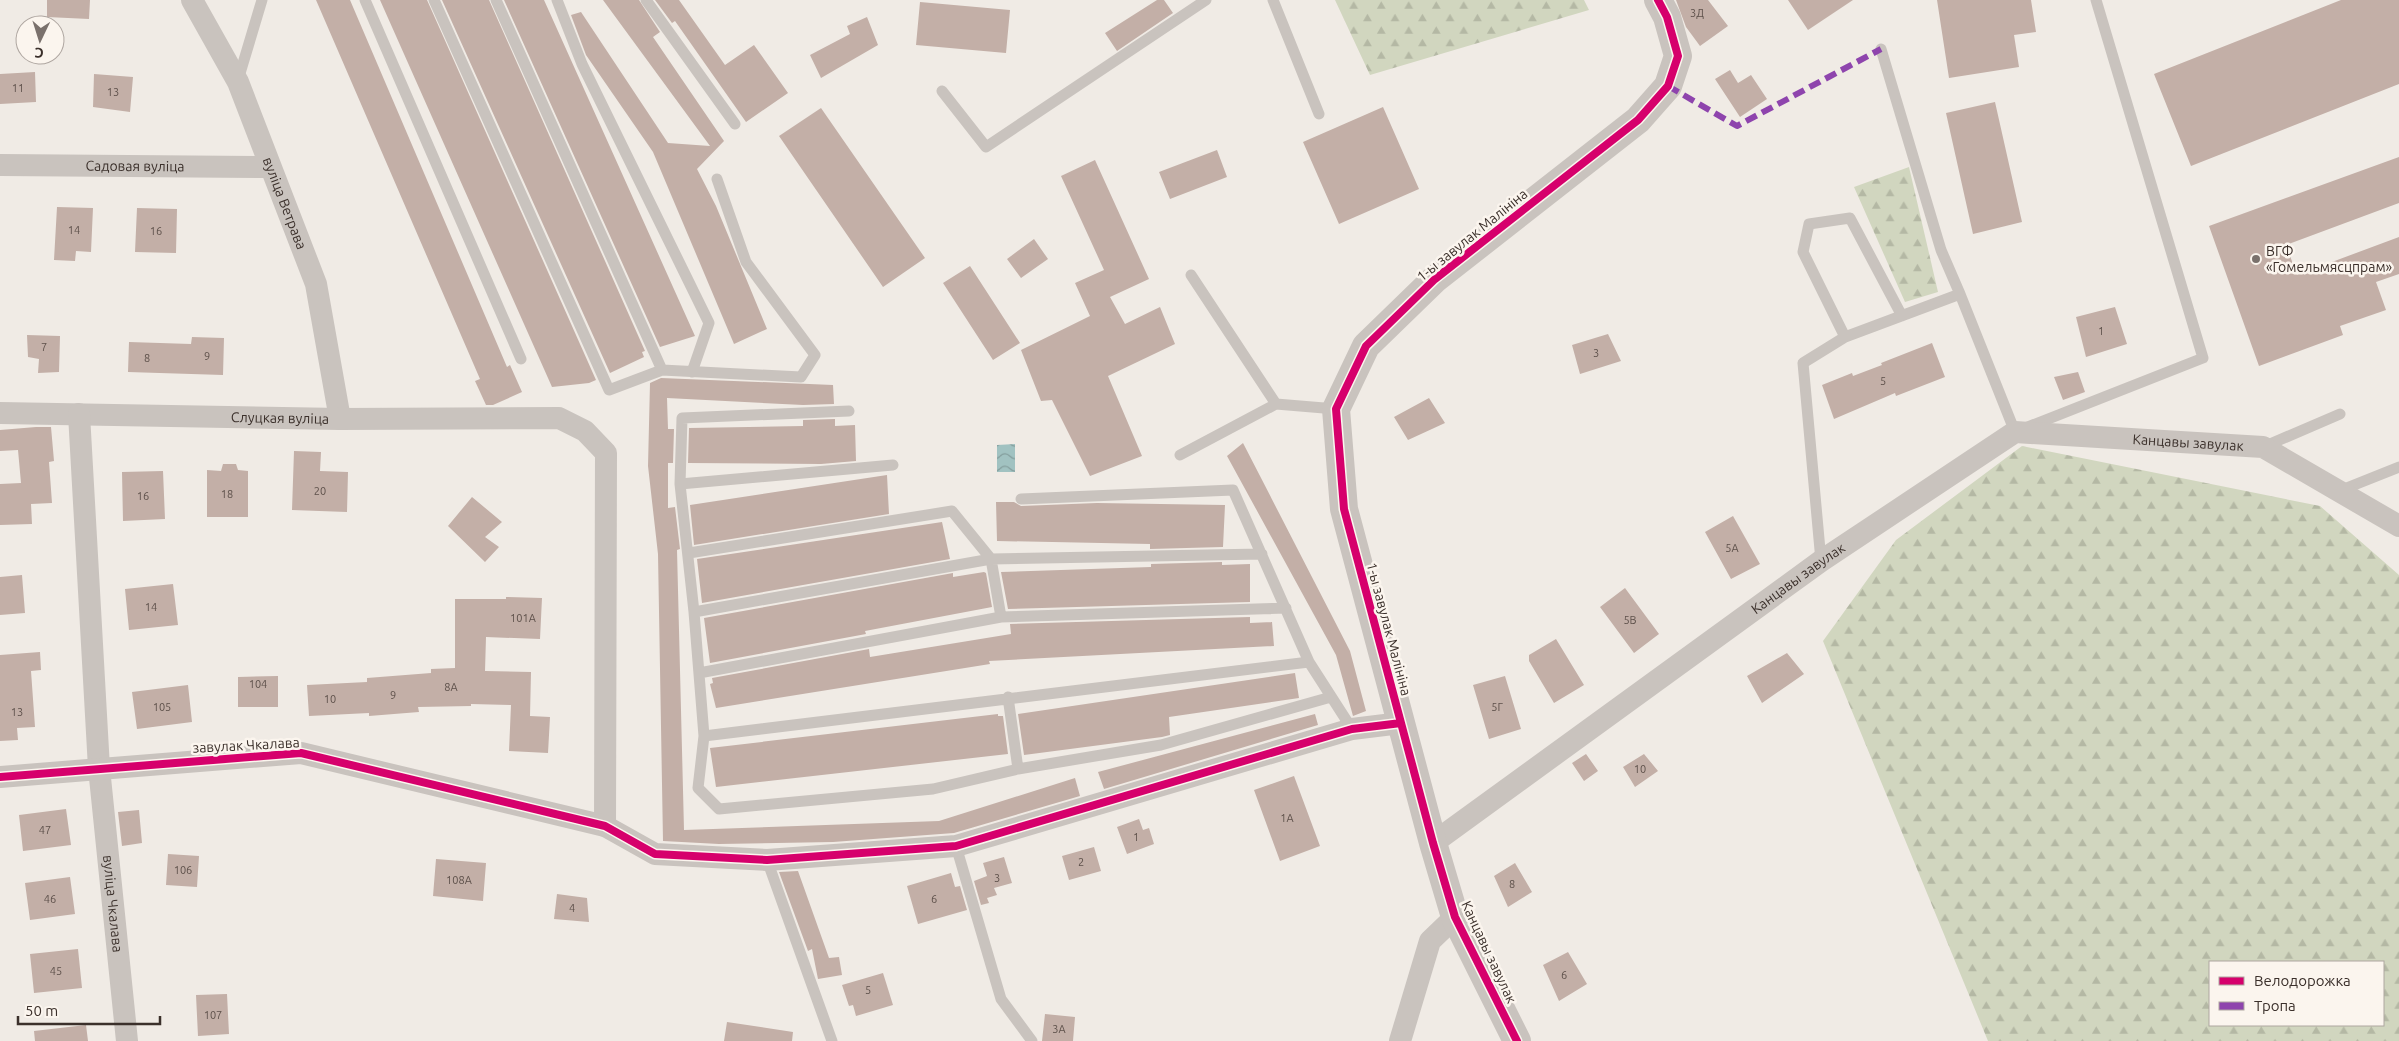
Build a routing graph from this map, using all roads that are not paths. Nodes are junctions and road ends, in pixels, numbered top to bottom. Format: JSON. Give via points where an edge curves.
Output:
{"nodes":[{"id":1,"x":192,"y":0,"type":"edge"},
{"id":2,"x":262,"y":0,"type":"edge"},
{"id":3,"x":365,"y":0,"type":"edge"},
{"id":4,"x":434,"y":0,"type":"edge"},
{"id":5,"x":496,"y":0,"type":"edge"},
{"id":6,"x":557,"y":0,"type":"edge"},
{"id":7,"x":646,"y":0,"type":"edge"},
{"id":8,"x":1206,"y":0,"type":"edge"},
{"id":9,"x":1273,"y":0,"type":"edge"},
{"id":10,"x":1658,"y":0,"type":"edge"},
{"id":11,"x":2096,"y":0,"type":"edge"},
{"id":12,"x":1881,"y":49,"type":"dead end"},
{"id":13,"x":238,"y":82,"type":"junction"},
{"id":14,"x":942,"y":91,"type":"dead end"},
{"id":15,"x":1319,"y":114,"type":"dead end"},
{"id":16,"x":735,"y":124,"type":"dead end"},
{"id":17,"x":0,"y":165,"type":"edge"},
{"id":18,"x":269,"y":167,"type":"junction"},
{"id":19,"x":717,"y":180,"type":"dead end"},
{"id":20,"x":1190,"y":275,"type":"dead end"},
{"id":21,"x":1960,"y":294,"type":"junction"},
{"id":22,"x":1902,"y":316,"type":"junction"},
{"id":23,"x":1845,"y":337,"type":"junction"},
{"id":24,"x":521,"y":359,"type":"dead end"},
{"id":25,"x":662,"y":370,"type":"junction"},
{"id":26,"x":692,"y":372,"type":"junction"},
{"id":27,"x":1276,"y":404,"type":"junction"},
{"id":28,"x":1336,"y":409,"type":"junction"},
{"id":29,"x":849,"y":411,"type":"dead end"},
{"id":30,"x":0,"y":413,"type":"edge"},
{"id":31,"x":2340,"y":414,"type":"dead end"},
{"id":32,"x":340,"y":419,"type":"junction"},
{"id":33,"x":80,"y":424,"type":"junction"},
{"id":34,"x":2015,"y":432,"type":"junction"},
{"id":35,"x":2263,"y":447,"type":"junction"},
{"id":36,"x":1180,"y":455,"type":"dead end"},
{"id":37,"x":892,"y":465,"type":"dead end"},
{"id":38,"x":2399,"y":467,"type":"edge"},
{"id":39,"x":680,"y":484,"type":"junction"},
{"id":40,"x":2339,"y":491,"type":"junction"},
{"id":41,"x":1021,"y":499,"type":"dead end"},
{"id":42,"x":2399,"y":526,"type":"edge"},
{"id":43,"x":689,"y":553,"type":"junction"},
{"id":44,"x":1262,"y":554,"type":"junction"},
{"id":45,"x":991,"y":560,"type":"junction"},
{"id":46,"x":1821,"y":561,"type":"junction"},
{"id":47,"x":1286,"y":608,"type":"junction"},
{"id":48,"x":694,"y":612,"type":"junction"},
{"id":49,"x":1001,"y":617,"type":"junction"},
{"id":50,"x":1309,"y":662,"type":"junction"},
{"id":51,"x":699,"y":673,"type":"junction"},
{"id":52,"x":1331,"y":696,"type":"junction"},
{"id":53,"x":1008,"y":697,"type":"junction"},
{"id":54,"x":1401,"y":723,"type":"junction"},
{"id":55,"x":1352,"y":729,"type":"junction"},
{"id":56,"x":704,"y":736,"type":"junction"},
{"id":57,"x":99,"y":768,"type":"junction"},
{"id":58,"x":1018,"y":769,"type":"junction"},
{"id":59,"x":0,"y":777,"type":"edge"},
{"id":60,"x":605,"y":826,"type":"junction"},
{"id":61,"x":1433,"y":843,"type":"junction"},
{"id":62,"x":956,"y":846,"type":"junction"},
{"id":63,"x":767,"y":860,"type":"junction"},
{"id":64,"x":1456,"y":917,"type":"junction"},
{"id":65,"x":126,"y":1041,"type":"edge"},
{"id":66,"x":832,"y":1041,"type":"edge"},
{"id":67,"x":1032,"y":1041,"type":"edge"},
{"id":68,"x":1400,"y":1041,"type":"edge"},
{"id":69,"x":1517,"y":1041,"type":"edge"}],
"edges":[{"from":1,"to":13,"type":"street","name":"вуліца Ветрава"},
{"from":2,"to":13,"type":"lane"},
{"from":3,"to":24,"type":"lane"},
{"from":4,"to":25,"type":"lane","via":[[609,390]]},
{"from":5,"to":25,"type":"lane"},
{"from":6,"to":26,"type":"lane","via":[[582,64],[709,323]]},
{"from":7,"to":16,"type":"lane"},
{"from":8,"to":14,"type":"lane","via":[[986,147]]},
{"from":9,"to":15,"type":"lane"},
{"from":10,"to":28,"type":"street","name":"1-ы завулак Малініна","via":[[1667,17],[1678,56],[1668,86],[1638,120],[1435,279],[1366,346]]},
{"from":11,"to":34,"type":"lane","via":[[2203,358]]},
{"from":12,"to":21,"type":"lane","via":[[1941,250]]},
{"from":13,"to":18,"type":"street","name":"вуліца Ветрава"},
{"from":17,"to":18,"type":"street","name":"Садовая вуліца"},
{"from":18,"to":32,"type":"street","name":"вуліца Ветрава","via":[[316,284]]},
{"from":19,"to":26,"type":"lane","via":[[746,262],[815,355],[801,377]]},
{"from":20,"to":27,"type":"lane"},
{"from":21,"to":22,"type":"lane"},
{"from":21,"to":34,"type":"lane"},
{"from":22,"to":23,"type":"lane"},
{"from":22,"to":23,"type":"lane","via":[[1850,218],[1809,224],[1803,252]]},
{"from":23,"to":46,"type":"lane","via":[[1803,363]]},
{"from":25,"to":26,"type":"lane"},
{"from":27,"to":28,"type":"lane"},
{"from":27,"to":36,"type":"lane"},
{"from":28,"to":54,"type":"street","name":"1-ы завулак Малініна","via":[[1344,509]]},
{"from":29,"to":39,"type":"lane","via":[[682,418]]},
{"from":30,"to":33,"type":"street","name":"Слуцкая вуліца"},
{"from":31,"to":35,"type":"lane"},
{"from":32,"to":33,"type":"street","name":"Слуцкая вуліца"},
{"from":32,"to":60,"type":"street","name":"Слуцкая вуліца","via":[[559,418],[585,431],[606,453]]},
{"from":33,"to":57,"type":"street"},
{"from":34,"to":35,"type":"street","name":"Канцавы завулак"},
{"from":34,"to":46,"type":"street","name":"Канцавы завулак"},
{"from":35,"to":40,"type":"street","name":"Канцавы завулак"},
{"from":37,"to":39,"type":"lane"},
{"from":38,"to":40,"type":"lane"},
{"from":39,"to":43,"type":"lane"},
{"from":40,"to":42,"type":"street","name":"Канцавы завулак"},
{"from":41,"to":44,"type":"lane","via":[[1233,490]]},
{"from":43,"to":45,"type":"lane","via":[[952,511]]},
{"from":43,"to":48,"type":"lane"},
{"from":44,"to":45,"type":"lane"},
{"from":44,"to":47,"type":"lane"},
{"from":45,"to":48,"type":"lane"},
{"from":45,"to":49,"type":"lane"},
{"from":46,"to":61,"type":"street","name":"Канцавы завулак"},
{"from":47,"to":49,"type":"lane"},
{"from":47,"to":50,"type":"lane"},
{"from":48,"to":51,"type":"lane"},
{"from":49,"to":51,"type":"lane"},
{"from":50,"to":52,"type":"lane"},
{"from":50,"to":53,"type":"lane"},
{"from":51,"to":56,"type":"lane"},
{"from":52,"to":55,"type":"lane"},
{"from":52,"to":58,"type":"lane","via":[[1161,745]]},
{"from":53,"to":56,"type":"lane"},
{"from":53,"to":58,"type":"lane"},
{"from":54,"to":55,"type":"street","name":"завулак Чкалава"},
{"from":54,"to":61,"type":"street","name":"1-ы завулак Малініна"},
{"from":55,"to":62,"type":"street","name":"завулак Чкалава"},
{"from":56,"to":58,"type":"lane","via":[[698,788],[719,809],[933,789]]},
{"from":57,"to":59,"type":"street","name":"завулак Чкалава"},
{"from":57,"to":60,"type":"street","name":"завулак Чкалава","via":[[302,753]]},
{"from":57,"to":65,"type":"street","name":"вуліца Чкалава"},
{"from":60,"to":63,"type":"street","name":"завулак Чкалава","via":[[655,854]]},
{"from":61,"to":64,"type":"street","name":"Канцавы завулак"},
{"from":62,"to":63,"type":"street","name":"завулак Чкалава"},
{"from":62,"to":67,"type":"lane","via":[[1001,999]]},
{"from":63,"to":66,"type":"lane"},
{"from":64,"to":68,"type":"street","via":[[1430,941]]},
{"from":64,"to":69,"type":"street","name":"Канцавы завулак"}]}
